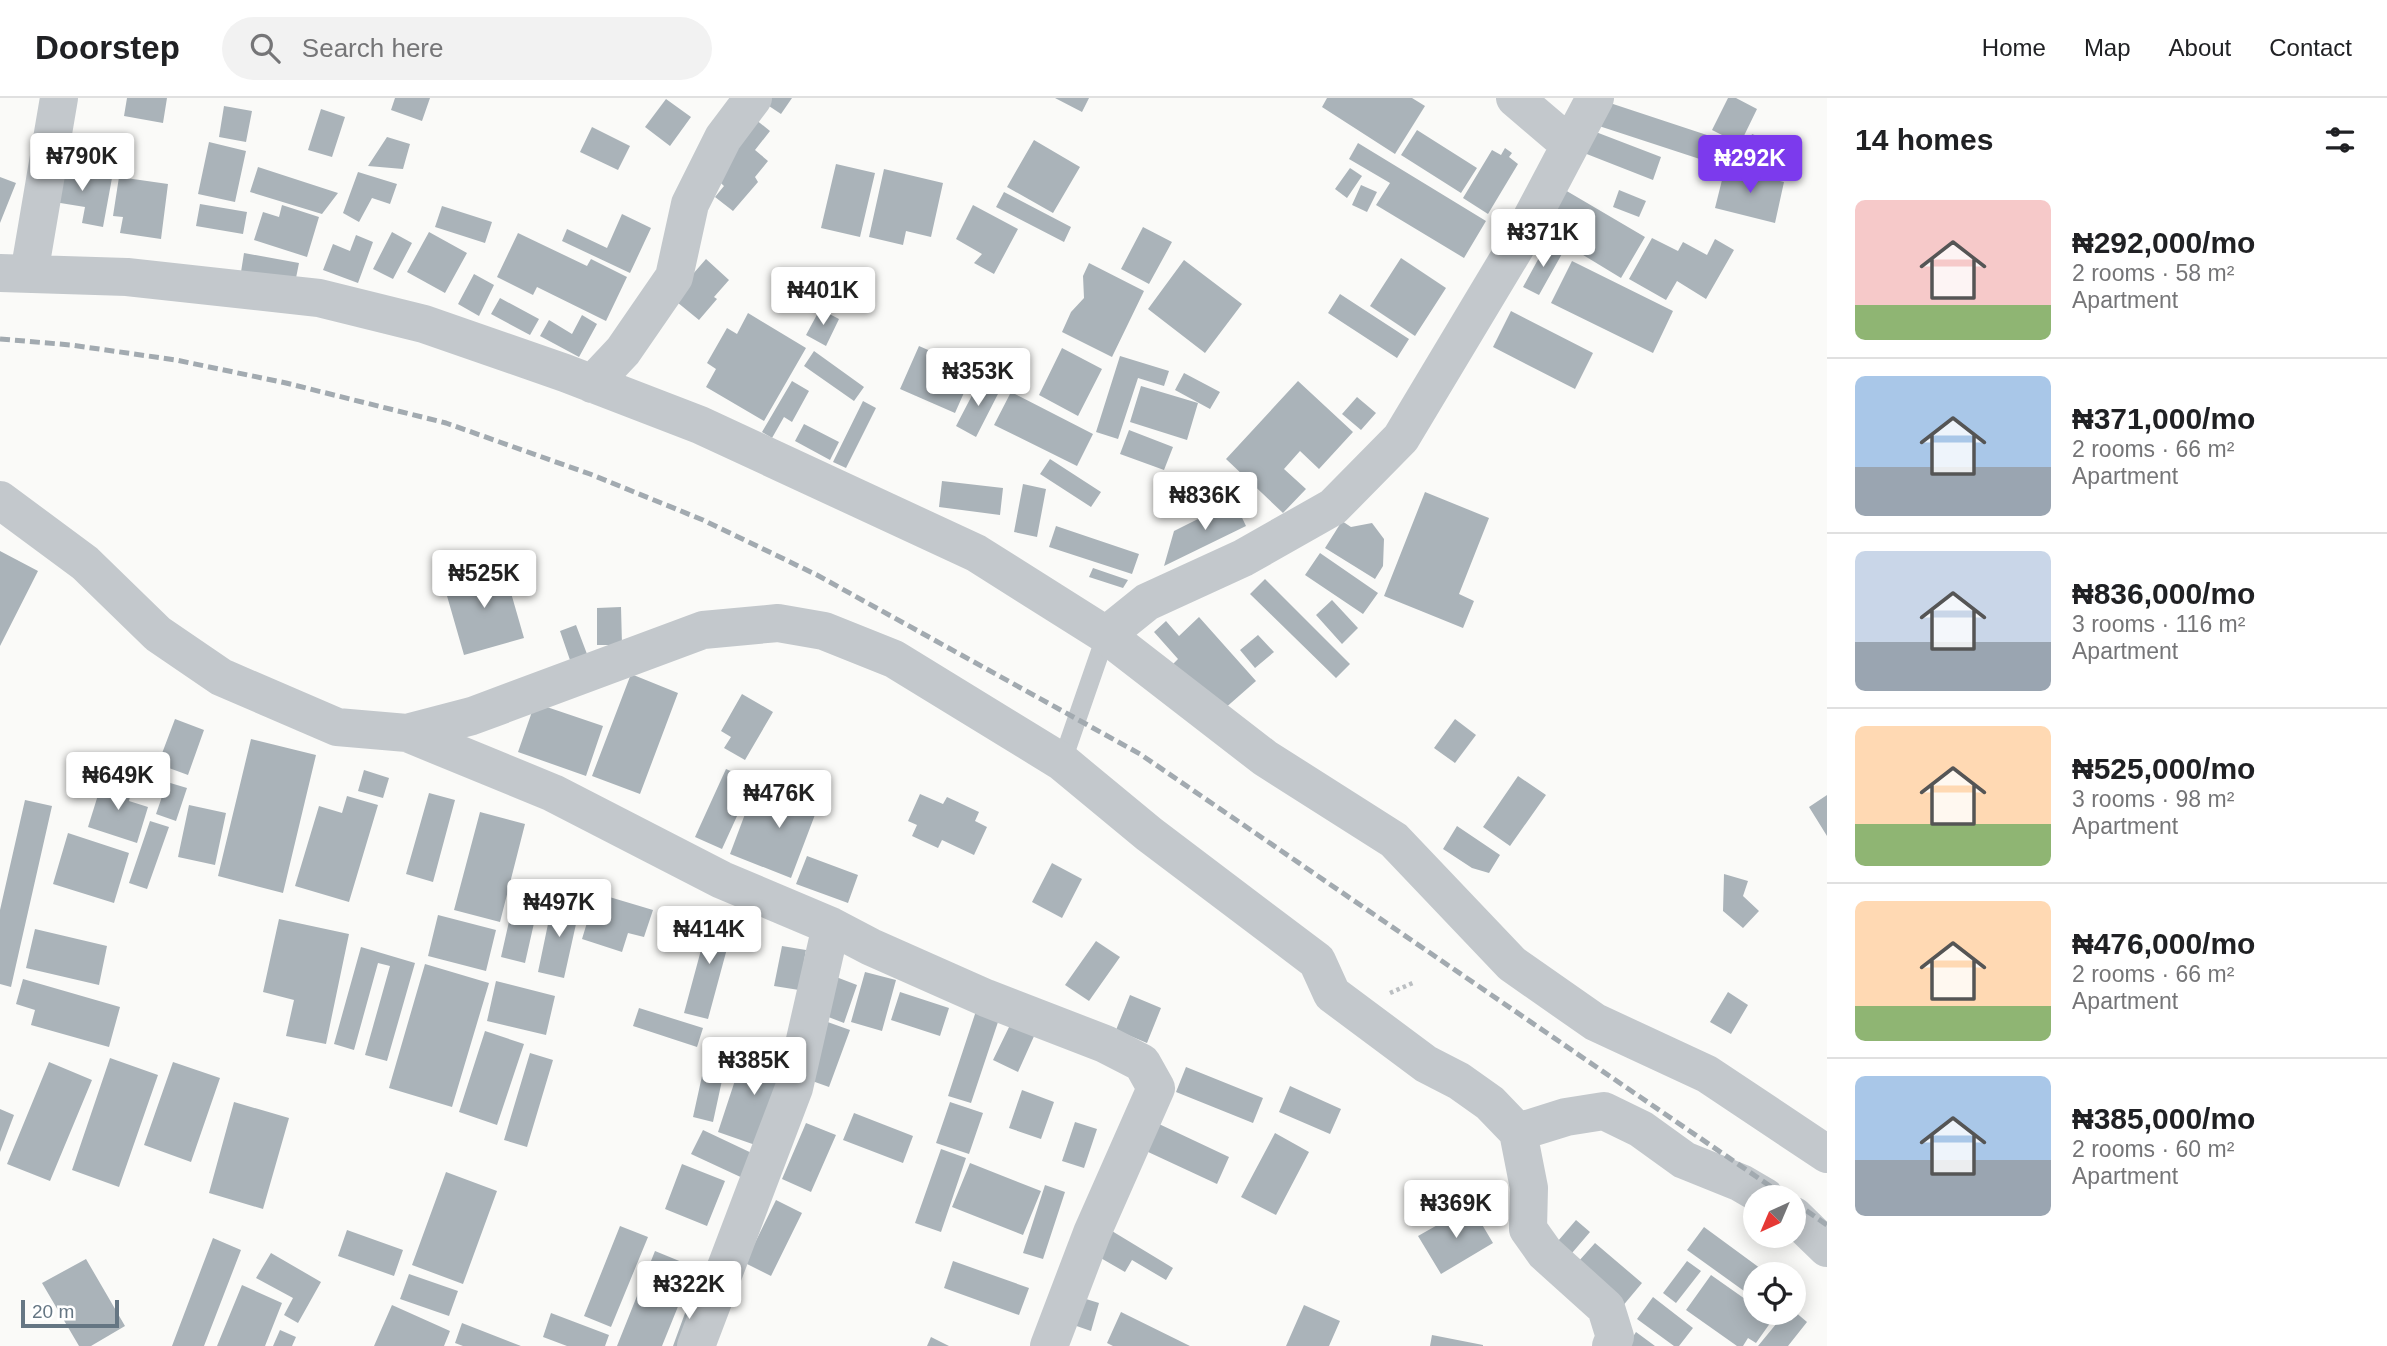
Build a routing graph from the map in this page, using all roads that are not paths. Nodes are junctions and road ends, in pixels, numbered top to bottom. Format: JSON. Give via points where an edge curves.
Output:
{"nodes":[{"id":1,"x":59,"y":98,"type":"edge"},
{"id":2,"x":753,"y":98,"type":"edge"},
{"id":3,"x":1515,"y":98,"type":"edge"},
{"id":4,"x":1595,"y":98,"type":"edge"},
{"id":5,"x":1570,"y":145,"type":"junction"},
{"id":6,"x":15,"y":274,"type":"edge"},
{"id":7,"x":592,"y":384,"type":"junction"},
{"id":8,"x":0,"y":500,"type":"edge"},
{"id":9,"x":1106,"y":635,"type":"junction"},
{"id":10,"x":407,"y":733,"type":"junction"},
{"id":11,"x":1062,"y":762,"type":"junction"},
{"id":12,"x":831,"y":926,"type":"junction"},
{"id":13,"x":1518,"y":1132,"type":"junction"},
{"id":14,"x":1827,"y":1154,"type":"edge"},
{"id":15,"x":1744,"y":1185,"type":"edge"},
{"id":16,"x":1806,"y":1228,"type":"edge"},
{"id":17,"x":1827,"y":1248,"type":"edge"},
{"id":18,"x":695,"y":1346,"type":"edge"},
{"id":19,"x":1049,"y":1346,"type":"edge"},
{"id":20,"x":1611,"y":1346,"type":"edge"}],
"edges":[{"from":1,"to":6,"type":"street"},
{"from":2,"to":7,"type":"street","via":[[723,138],[690,204],[674,276],[623,351]]},
{"from":3,"to":5,"type":"street"},
{"from":4,"to":5,"type":"street"},
{"from":5,"to":9,"type":"street","via":[[1521,238],[1401,438],[1333,507],[1243,558],[1147,602]]},
{"from":6,"to":7,"type":"street","via":[[127,277],[319,298],[424,324]]},
{"from":7,"to":9,"type":"street","via":[[700,425],[976,553]]},
{"from":8,"to":10,"type":"street","via":[[85,563],[158,634],[221,677],[338,726]]},
{"from":9,"to":11,"type":"lane"},
{"from":9,"to":14,"type":"street","via":[[1265,758],[1394,840],[1512,964],[1595,1022],[1707,1074]]},
{"from":10,"to":11,"type":"street","via":[[472,716],[703,630],[778,623],[824,631],[894,659]]},
{"from":10,"to":12,"type":"street","via":[[553,793],[722,880]]},
{"from":11,"to":13,"type":"street","via":[[1317,961],[1332,994],[1426,1064],[1490,1103]]},
{"from":12,"to":18,"type":"street","via":[[794,1088]]},
{"from":12,"to":19,"type":"street","via":[[986,998],[1105,1044],[1142,1063],[1156,1088],[1092,1233]]},
{"from":13,"to":15,"type":"street","via":[[1566,1116],[1604,1111],[1641,1129],[1684,1160]]},
{"from":13,"to":20,"type":"street","via":[[1529,1188],[1528,1229],[1545,1253],[1606,1308],[1615,1337]]},
{"from":16,"to":17,"type":"street"}]}
